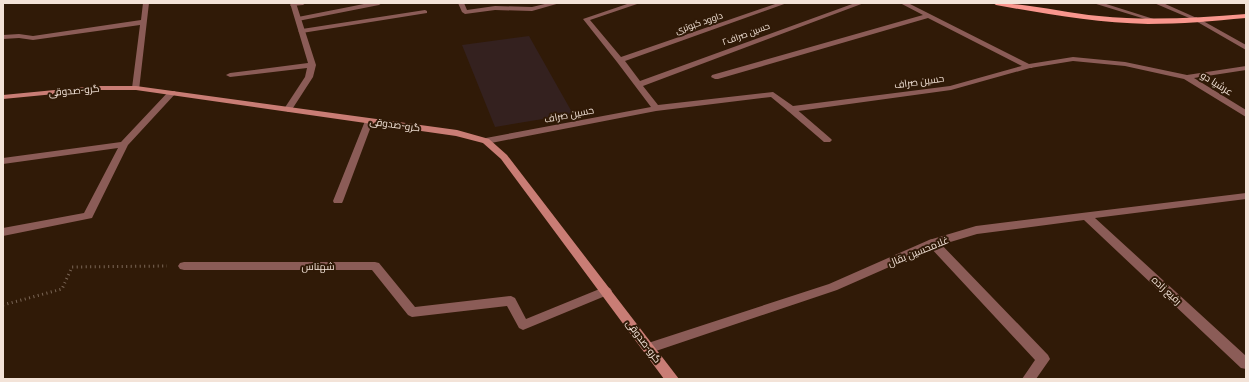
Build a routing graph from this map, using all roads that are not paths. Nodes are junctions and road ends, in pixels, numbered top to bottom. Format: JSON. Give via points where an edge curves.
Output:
{"nodes":[{"id":1,"x":146,"y":3,"type":"edge"},
{"id":2,"x":303,"y":3,"type":"edge"},
{"id":3,"x":379,"y":3,"type":"edge"},
{"id":4,"x":461,"y":3,"type":"edge"},
{"id":5,"x":557,"y":3,"type":"edge"},
{"id":6,"x":637,"y":3,"type":"edge"},
{"id":7,"x":784,"y":3,"type":"edge"},
{"id":8,"x":861,"y":3,"type":"edge"},
{"id":9,"x":903,"y":3,"type":"edge"},
{"id":10,"x":996,"y":3,"type":"edge"},
{"id":11,"x":1096,"y":3,"type":"edge"},
{"id":12,"x":1157,"y":3,"type":"edge"},
{"id":13,"x":293,"y":4,"type":"edge"},
{"id":14,"x":1106,"y":4,"type":"edge"},
{"id":15,"x":511,"y":5,"type":"edge"},
{"id":16,"x":425,"y":12,"type":"dead end"},
{"id":17,"x":928,"y":16,"type":"junction"},
{"id":18,"x":1246,"y":16,"type":"edge"},
{"id":19,"x":298,"y":19,"type":"junction"},
{"id":20,"x":1196,"y":19,"type":"junction"},
{"id":21,"x":1157,"y":21,"type":"junction"},
{"id":22,"x":144,"y":22,"type":"junction"},
{"id":23,"x":302,"y":31,"type":"junction"},
{"id":24,"x":3,"y":37,"type":"edge"},
{"id":25,"x":1246,"y":48,"type":"edge"},
{"id":26,"x":620,"y":60,"type":"junction"},
{"id":27,"x":312,"y":65,"type":"junction"},
{"id":28,"x":1030,"y":66,"type":"junction"},
{"id":29,"x":1246,"y":68,"type":"edge"},
{"id":30,"x":230,"y":75,"type":"dead end"},
{"id":31,"x":715,"y":77,"type":"dead end"},
{"id":32,"x":1187,"y":77,"type":"junction"},
{"id":33,"x":638,"y":84,"type":"junction"},
{"id":34,"x":136,"y":88,"type":"junction"},
{"id":35,"x":172,"y":93,"type":"junction"},
{"id":36,"x":3,"y":97,"type":"edge"},
{"id":37,"x":656,"y":108,"type":"junction"},
{"id":38,"x":288,"y":109,"type":"junction"},
{"id":39,"x":791,"y":109,"type":"junction"},
{"id":40,"x":1246,"y":114,"type":"edge"},
{"id":41,"x":369,"y":121,"type":"junction"},
{"id":42,"x":827,"y":140,"type":"dead end"},
{"id":43,"x":486,"y":141,"type":"junction"},
{"id":44,"x":124,"y":144,"type":"junction"},
{"id":45,"x":3,"y":161,"type":"edge"},
{"id":46,"x":1246,"y":196,"type":"edge"},
{"id":47,"x":338,"y":201,"type":"dead end"},
{"id":48,"x":1087,"y":217,"type":"junction"},
{"id":49,"x":3,"y":232,"type":"edge"},
{"id":50,"x":933,"y":243,"type":"junction"},
{"id":51,"x":184,"y":266,"type":"road end"},
{"id":52,"x":606,"y":291,"type":"junction"},
{"id":53,"x":650,"y":348,"type":"junction"},
{"id":54,"x":1246,"y":364,"type":"edge"},
{"id":55,"x":672,"y":379,"type":"edge"},
{"id":56,"x":1029,"y":379,"type":"edge"}],
"edges":[{"from":1,"to":22,"type":"street"},
{"from":2,"to":13,"type":"street"},
{"from":3,"to":19,"type":"street"},
{"from":4,"to":15,"type":"street","via":[[465,12]]},
{"from":5,"to":15,"type":"street","via":[[532,9]]},
{"from":6,"to":26,"type":"street","via":[[586,19]]},
{"from":7,"to":26,"type":"street","name":"داوود کبوتری"},
{"from":8,"to":33,"type":"street","name":"حسین صراف۲"},
{"from":9,"to":17,"type":"street"},
{"from":10,"to":21,"type":"main road","via":[[1076,17]]},
{"from":11,"to":14,"type":"street"},
{"from":12,"to":20,"type":"street"},
{"from":13,"to":19,"type":"street"},
{"from":14,"to":21,"type":"street"},
{"from":16,"to":23,"type":"street"},
{"from":17,"to":28,"type":"street"},
{"from":17,"to":31,"type":"street"},
{"from":18,"to":20,"type":"main road"},
{"from":19,"to":23,"type":"street"},
{"from":20,"to":21,"type":"main road"},
{"from":20,"to":25,"type":"street"},
{"from":22,"to":24,"type":"street","via":[[33,38]]},
{"from":22,"to":34,"type":"street"},
{"from":23,"to":27,"type":"street"},
{"from":26,"to":33,"type":"street"},
{"from":27,"to":30,"type":"street"},
{"from":27,"to":38,"type":"street","via":[[309,77]]},
{"from":28,"to":32,"type":"street","name":"حسین صراف","via":[[1073,59],[1125,64]]},
{"from":28,"to":39,"type":"street","name":"حسین صراف","via":[[951,88]]},
{"from":29,"to":32,"type":"street","name":"عرشیا دو"},
{"from":32,"to":40,"type":"street","name":"عرشیا دو"},
{"from":33,"to":37,"type":"street"},
{"from":34,"to":35,"type":"street","name":"گرو-صدوقی"},
{"from":34,"to":36,"type":"street","name":"گرو-صدوقی","via":[[96,88]]},
{"from":35,"to":38,"type":"street","name":"گرو-صدوقی"},
{"from":35,"to":44,"type":"street"},
{"from":37,"to":39,"type":"street","name":"حسین صراف","via":[[773,94]]},
{"from":37,"to":43,"type":"street","name":"حسین صراف"},
{"from":38,"to":41,"type":"street","name":"گرو-صدوقی"},
{"from":39,"to":42,"type":"street"},
{"from":41,"to":43,"type":"street","name":"گرو-صدوقی","via":[[457,133]]},
{"from":41,"to":47,"type":"street"},
{"from":43,"to":52,"type":"street","name":"گرو-صدوقی","via":[[504,157]]},
{"from":44,"to":45,"type":"street"},
{"from":44,"to":49,"type":"street","via":[[88,216]]},
{"from":46,"to":48,"type":"street","name":"غلامحسین بقال","via":[[1109,212]]},
{"from":48,"to":50,"type":"street","name":"غلامحسین بقال","via":[[976,230]]},
{"from":48,"to":54,"type":"street","name":"رفیع زاده"},
{"from":50,"to":53,"type":"street","name":"غلامحسین بقال","via":[[833,287]]},
{"from":50,"to":56,"type":"street","via":[[1044,359]]},
{"from":51,"to":52,"type":"street","name":"شهناس","via":[[375,266],[412,312],[511,301],[523,325]]},
{"from":52,"to":53,"type":"street","name":"گرو-صدوقی"},
{"from":53,"to":55,"type":"street","name":"گرو-صدوقی"}]}
